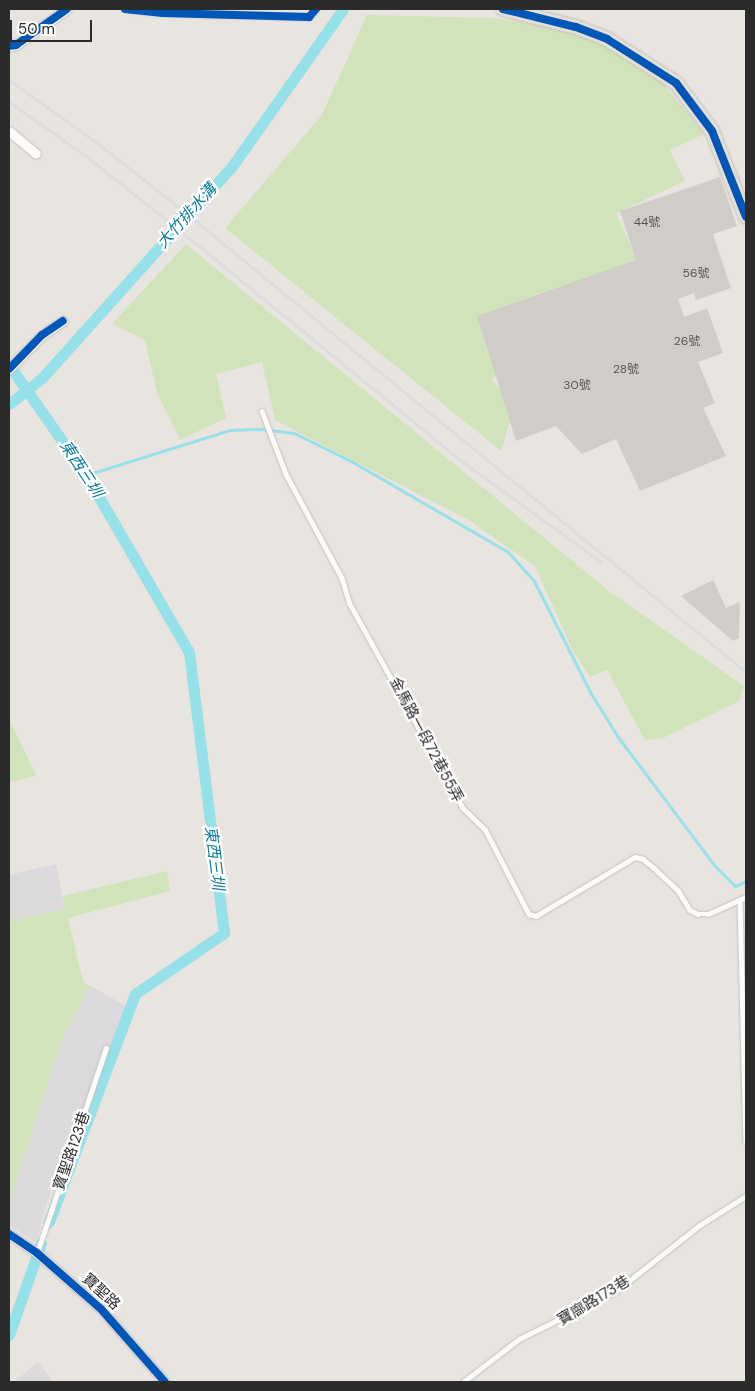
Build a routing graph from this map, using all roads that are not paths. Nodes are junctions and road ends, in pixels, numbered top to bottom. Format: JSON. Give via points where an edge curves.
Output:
{"nodes":[{"id":1,"x":68,"y":9,"type":"edge"},
{"id":2,"x":126,"y":9,"type":"edge"},
{"id":3,"x":316,"y":9,"type":"edge"},
{"id":4,"x":502,"y":9,"type":"edge"},
{"id":5,"x":9,"y":46,"type":"edge"},
{"id":6,"x":9,"y":132,"type":"edge"},
{"id":7,"x":36,"y":154,"type":"dead end"},
{"id":8,"x":746,"y":217,"type":"edge"},
{"id":9,"x":63,"y":321,"type":"dead end"},
{"id":10,"x":9,"y":369,"type":"edge"},
{"id":11,"x":262,"y":411,"type":"dead end"},
{"id":12,"x":746,"y":897,"type":"edge"},
{"id":13,"x":740,"y":900,"type":"junction"},
{"id":14,"x":106,"y":1048,"type":"dead end"},
{"id":15,"x":746,"y":1141,"type":"edge"},
{"id":16,"x":746,"y":1196,"type":"edge"},
{"id":17,"x":9,"y":1234,"type":"edge"},
{"id":18,"x":38,"y":1253,"type":"junction"},
{"id":19,"x":165,"y":1382,"type":"edge"},
{"id":20,"x":463,"y":1382,"type":"edge"}],
"edges":[{"from":1,"to":5,"type":"street","via":[[16,45]]},
{"from":2,"to":3,"type":"lane","via":[[309,17]]},
{"from":4,"to":8,"type":"main road","via":[[576,27],[607,39],[676,82],[712,131]]},
{"from":6,"to":7,"type":"street"},
{"from":9,"to":10,"type":"street","via":[[42,336]]},
{"from":11,"to":13,"type":"lane","name":"金馬路一段72巷55弄","via":[[286,474],[342,578],[350,604],[462,808],[485,829],[529,914],[536,916],[634,857],[643,859],[666,879],[678,890],[690,910],[698,914],[708,914]]},
{"from":12,"to":13,"type":"lane"},
{"from":13,"to":15,"type":"lane"},
{"from":14,"to":18,"type":"lane","name":"寶聖路123巷"},
{"from":16,"to":20,"type":"lane","name":"寶廍路173巷","via":[[700,1225],[616,1291],[519,1339]]},
{"from":17,"to":18,"type":"street","name":"寶聖路"},
{"from":18,"to":19,"type":"street","name":"寶聖路","via":[[100,1309]]}]}
